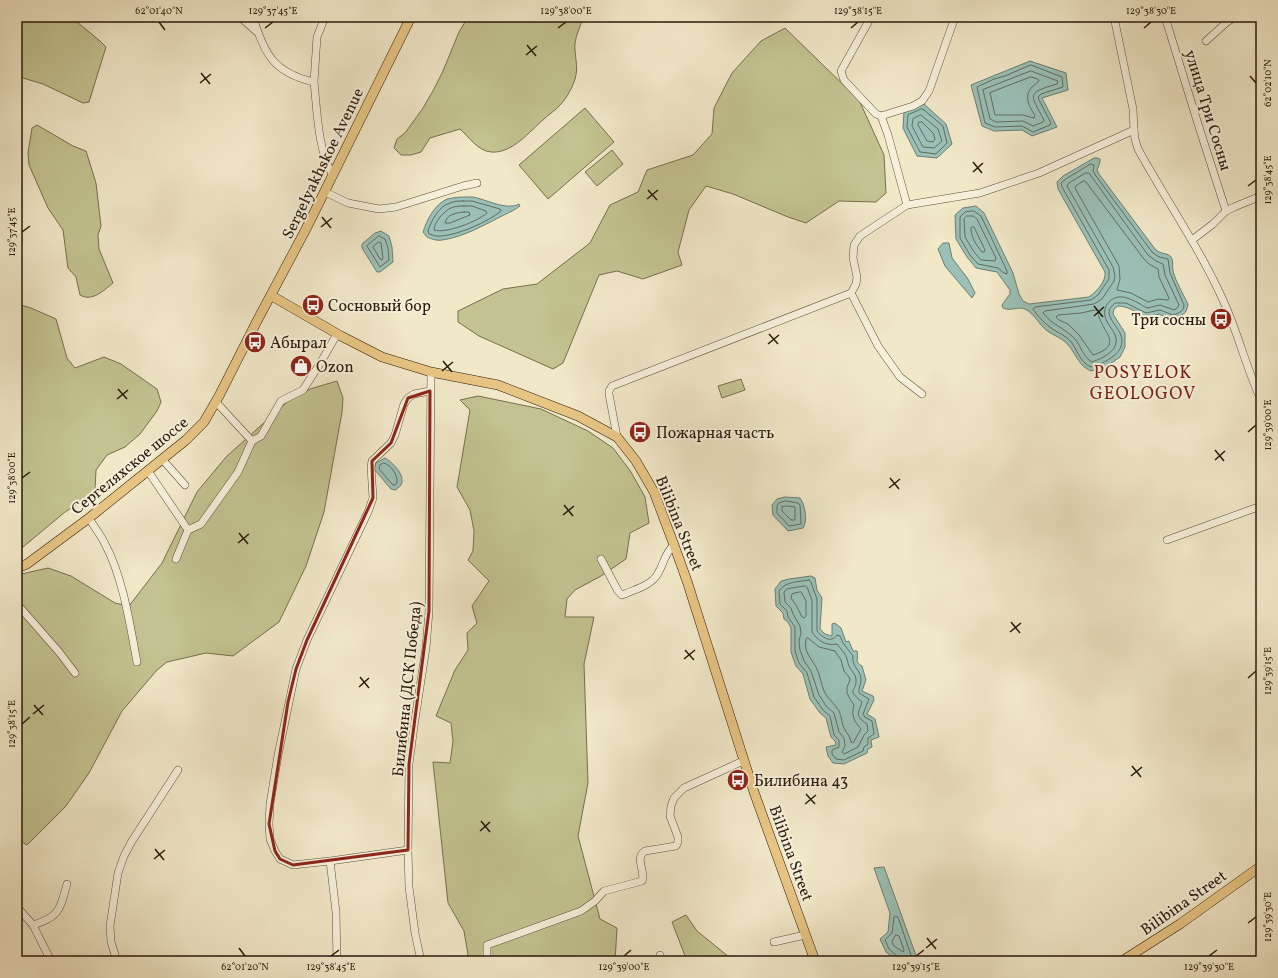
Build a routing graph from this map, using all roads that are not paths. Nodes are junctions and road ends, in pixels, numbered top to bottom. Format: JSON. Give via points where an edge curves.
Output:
{"nodes":[{"id":1,"x":240,"y":17,"type":"edge"},
{"id":2,"x":253,"y":17,"type":"edge"},
{"id":3,"x":325,"y":17,"type":"edge"},
{"id":4,"x":411,"y":17,"type":"edge"},
{"id":5,"x":871,"y":17,"type":"edge"},
{"id":6,"x":956,"y":17,"type":"edge"},
{"id":7,"x":1114,"y":17,"type":"edge"},
{"id":8,"x":1165,"y":17,"type":"edge"},
{"id":9,"x":1235,"y":17,"type":"edge"},
{"id":10,"x":258,"y":32,"type":"junction"},
{"id":11,"x":1206,"y":42,"type":"dead end"},
{"id":12,"x":314,"y":82,"type":"junction"},
{"id":13,"x":881,"y":116,"type":"junction"},
{"id":14,"x":1134,"y":130,"type":"junction"},
{"id":15,"x":333,"y":175,"type":"junction"},
{"id":16,"x":477,"y":183,"type":"dead end"},
{"id":17,"x":325,"y":192,"type":"junction"},
{"id":18,"x":1261,"y":196,"type":"edge"},
{"id":19,"x":907,"y":204,"type":"junction"},
{"id":20,"x":1226,"y":212,"type":"junction"},
{"id":21,"x":1192,"y":240,"type":"junction"},
{"id":22,"x":851,"y":293,"type":"junction"},
{"id":23,"x":272,"y":296,"type":"junction"},
{"id":24,"x":337,"y":334,"type":"junction"},
{"id":25,"x":431,"y":372,"type":"junction"},
{"id":26,"x":430,"y":391,"type":"junction"},
{"id":27,"x":922,"y":394,"type":"dead end"},
{"id":28,"x":1261,"y":400,"type":"edge"},
{"id":29,"x":216,"y":402,"type":"junction"},
{"id":30,"x":617,"y":437,"type":"junction"},
{"id":31,"x":252,"y":441,"type":"junction"},
{"id":32,"x":162,"y":459,"type":"junction"},
{"id":33,"x":148,"y":471,"type":"junction"},
{"id":34,"x":185,"y":485,"type":"dead end"},
{"id":35,"x":1261,"y":506,"type":"edge"},
{"id":36,"x":89,"y":518,"type":"junction"},
{"id":37,"x":188,"y":530,"type":"junction"},
{"id":38,"x":1167,"y":540,"type":"dead end"},
{"id":39,"x":674,"y":545,"type":"junction"},
{"id":40,"x":176,"y":559,"type":"dead end"},
{"id":41,"x":601,"y":559,"type":"dead end"},
{"id":42,"x":17,"y":568,"type":"edge"},
{"id":43,"x":17,"y":604,"type":"edge"},
{"id":44,"x":137,"y":662,"type":"dead end"},
{"id":45,"x":75,"y":673,"type":"dead end"},
{"id":46,"x":743,"y":761,"type":"junction"},
{"id":47,"x":178,"y":770,"type":"dead end"},
{"id":48,"x":408,"y":850,"type":"junction"},
{"id":49,"x":330,"y":861,"type":"junction"},
{"id":50,"x":1261,"y":866,"type":"edge"},
{"id":51,"x":68,"y":884,"type":"dead end"},
{"id":52,"x":17,"y":907,"type":"edge"},
{"id":53,"x":33,"y":925,"type":"junction"},
{"id":54,"x":806,"y":935,"type":"junction"},
{"id":55,"x":774,"y":942,"type":"dead end"},
{"id":56,"x":51,"y":961,"type":"edge"},
{"id":57,"x":117,"y":961,"type":"edge"},
{"id":58,"x":337,"y":961,"type":"edge"},
{"id":59,"x":421,"y":961,"type":"edge"},
{"id":60,"x":487,"y":961,"type":"edge"},
{"id":61,"x":814,"y":961,"type":"edge"},
{"id":62,"x":1122,"y":961,"type":"edge"}],
"edges":[{"from":1,"to":10,"type":"street"},
{"from":2,"to":10,"type":"street"},
{"from":3,"to":12,"type":"street","via":[[317,37]]},
{"from":4,"to":15,"type":"main road","name":"Sergelyakhskoe Avenue"},
{"from":5,"to":13,"type":"street","via":[[841,71],[844,80],[876,114]]},
{"from":6,"to":13,"type":"street","via":[[929,91],[922,101]]},
{"from":7,"to":14,"type":"street","via":[[1133,109]]},
{"from":8,"to":20,"type":"street","name":"улица Три Сосны"},
{"from":9,"to":11,"type":"street"},
{"from":10,"to":12,"type":"street","via":[[269,56],[278,66],[289,74]]},
{"from":12,"to":15,"type":"street","via":[[324,155]]},
{"from":13,"to":19,"type":"street"},
{"from":14,"to":19,"type":"street","via":[[1039,172],[980,193]]},
{"from":14,"to":21,"type":"street","via":[[1138,149]]},
{"from":15,"to":17,"type":"main road","name":"Sergelyakhskoe Avenue"},
{"from":16,"to":17,"type":"street","via":[[396,207],[379,209],[348,203]]},
{"from":17,"to":23,"type":"main road","name":"Sergelyakhskoe Avenue"},
{"from":18,"to":20,"type":"street"},
{"from":19,"to":22,"type":"street","via":[[860,236],[854,245],[853,258],[857,277]]},
{"from":20,"to":21,"type":"street"},
{"from":21,"to":28,"type":"street","via":[[1223,300]]},
{"from":22,"to":27,"type":"street","via":[[878,346],[900,376]]},
{"from":22,"to":30,"type":"street","via":[[612,386],[608,391]]},
{"from":23,"to":24,"type":"main road","name":"Bilibina Street"},
{"from":23,"to":29,"type":"main road","name":"Sergelyakhskoe Avenue"},
{"from":24,"to":25,"type":"main road","name":"Bilibina Street","via":[[382,357]]},
{"from":24,"to":31,"type":"street","via":[[303,390],[281,401],[261,436]]},
{"from":25,"to":26,"type":"street","name":"Билибина (ДСК Победа)"},
{"from":25,"to":30,"type":"main road","name":"Bilibina Street","via":[[498,385],[578,416]]},
{"from":26,"to":48,"type":"street","name":"Билибина (ДСК Победа)","via":[[430,611],[409,764]]},
{"from":26,"to":49,"type":"street","via":[[408,398],[396,435],[372,461],[371,505],[307,640],[296,668],[288,702],[270,804],[270,839],[280,859],[293,865]]},
{"from":29,"to":31,"type":"street"},
{"from":29,"to":32,"type":"main road","name":"Сергеляхское шоссе","via":[[204,422]]},
{"from":30,"to":39,"type":"main road","name":"Bilibina Street","via":[[636,461],[654,492]]},
{"from":31,"to":37,"type":"street","via":[[238,472],[201,524]]},
{"from":32,"to":33,"type":"main road","name":"Сергеляхское шоссе"},
{"from":32,"to":34,"type":"street"},
{"from":33,"to":36,"type":"main road","name":"Сергеляхское шоссе"},
{"from":33,"to":37,"type":"street"},
{"from":35,"to":38,"type":"street"},
{"from":36,"to":42,"type":"main road","name":"Сергеляхское шоссе","via":[[27,564]]},
{"from":36,"to":44,"type":"street","via":[[112,557]]},
{"from":37,"to":40,"type":"street"},
{"from":39,"to":41,"type":"street","via":[[651,582],[622,595]]},
{"from":39,"to":46,"type":"main road","name":"Bilibina Street"},
{"from":43,"to":45,"type":"street"},
{"from":46,"to":54,"type":"main road","name":"Bilibina Street"},
{"from":46,"to":60,"type":"street","via":[[684,788],[674,798],[670,816],[678,842],[676,846],[642,853],[642,881],[613,887],[604,891],[581,911],[487,945]]},
{"from":47,"to":57,"type":"street","via":[[132,841],[118,872],[110,926],[111,942]]},
{"from":48,"to":49,"type":"street"},
{"from":48,"to":59,"type":"street","name":"Билибина (ДСК Победа)","via":[[409,887]]},
{"from":49,"to":58,"type":"street","via":[[336,912]]},
{"from":50,"to":62,"type":"main road","name":"Bilibina Street","via":[[1180,924]]},
{"from":51,"to":53,"type":"street","via":[[56,914]]},
{"from":52,"to":53,"type":"street"},
{"from":53,"to":56,"type":"street"},
{"from":54,"to":55,"type":"street"},
{"from":54,"to":61,"type":"main road","name":"Bilibina Street"}]}
